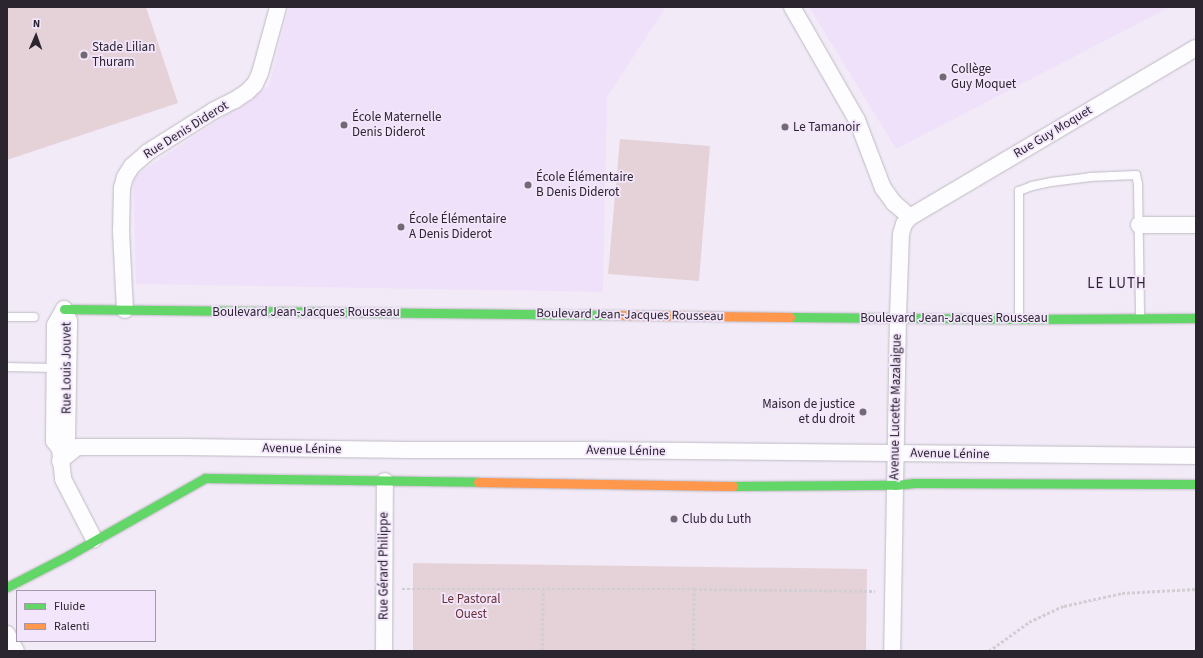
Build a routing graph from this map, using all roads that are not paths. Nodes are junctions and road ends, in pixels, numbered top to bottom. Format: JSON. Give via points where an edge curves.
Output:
{"nodes":[{"id":1,"x":278,"y":7,"type":"edge"},
{"id":2,"x":792,"y":7,"type":"edge"},
{"id":3,"x":1196,"y":48,"type":"edge"},
{"id":4,"x":910,"y":217,"type":"junction"},
{"id":5,"x":1139,"y":225,"type":"junction"},
{"id":6,"x":1196,"y":225,"type":"edge"},
{"id":7,"x":64,"y":309,"type":"junction"},
{"id":8,"x":125,"y":310,"type":"junction"},
{"id":9,"x":7,"y":317,"type":"edge"},
{"id":10,"x":34,"y":317,"type":"dead end"},
{"id":11,"x":898,"y":317,"type":"junction"},
{"id":12,"x":1140,"y":318,"type":"junction"},
{"id":13,"x":1196,"y":318,"type":"edge"},
{"id":14,"x":1019,"y":319,"type":"junction"},
{"id":15,"x":7,"y":368,"type":"edge"},
{"id":16,"x":54,"y":368,"type":"junction"},
{"id":17,"x":895,"y":454,"type":"junction"},
{"id":18,"x":60,"y":455,"type":"junction"},
{"id":19,"x":1196,"y":456,"type":"edge"},
{"id":20,"x":385,"y":480,"type":"junction"},
{"id":21,"x":1196,"y":484,"type":"edge"},
{"id":22,"x":895,"y":485,"type":"junction"},
{"id":23,"x":94,"y":539,"type":"junction"},
{"id":24,"x":7,"y":587,"type":"edge"},
{"id":25,"x":7,"y":634,"type":"edge"},
{"id":26,"x":16,"y":651,"type":"edge"},
{"id":27,"x":384,"y":651,"type":"edge"},
{"id":28,"x":892,"y":651,"type":"edge"}],
"edges":[{"from":1,"to":8,"type":"street","name":"Rue Denis Diderot","via":[[255,84],[235,100],[148,152],[132,166],[125,177],[122,188],[121,232]]},
{"from":2,"to":4,"type":"street","via":[[857,120],[883,188],[894,203]]},
{"from":3,"to":4,"type":"street","name":"Rue Guy Moquet"},
{"from":4,"to":11,"type":"street","name":"Avenue Lucette Mazalaigue","via":[[904,224],[901,234]]},
{"from":5,"to":6,"type":"street"},
{"from":5,"to":12,"type":"lane"},
{"from":5,"to":14,"type":"lane","via":[[1136,175],[1051,182],[1019,191]]},
{"from":7,"to":8,"type":"street","name":"Boulevard Jean-Jacques Rousseau"},
{"from":7,"to":16,"type":"street","name":"Rue Louis Jouvet","via":[[54,325]]},
{"from":7,"to":18,"type":"street","name":"Rue Louis Jouvet","via":[[69,321],[67,440]]},
{"from":8,"to":11,"type":"street","name":"Boulevard Jean-Jacques Rousseau"},
{"from":9,"to":10,"type":"lane"},
{"from":11,"to":14,"type":"street","name":"Boulevard Jean-Jacques Rousseau"},
{"from":11,"to":17,"type":"street","name":"Avenue Lucette Mazalaigue"},
{"from":12,"to":13,"type":"street","name":"Boulevard Jean-Jacques Rousseau"},
{"from":12,"to":14,"type":"street","name":"Boulevard Jean-Jacques Rousseau"},
{"from":15,"to":16,"type":"lane"},
{"from":16,"to":18,"type":"street","name":"Rue Louis Jouvet","via":[[54,441]]},
{"from":17,"to":18,"type":"street","name":"Avenue Lénine","via":[[77,447]]},
{"from":17,"to":19,"type":"street","name":"Avenue Lénine"},
{"from":17,"to":22,"type":"street","name":"Avenue Lucette Mazalaigue"},
{"from":18,"to":23,"type":"street","name":"Rue Louis Jouvet","via":[[63,479]]},
{"from":20,"to":22,"type":"street","via":[[721,486]]},
{"from":20,"to":23,"type":"street","via":[[205,478]]},
{"from":20,"to":27,"type":"street","name":"Rue Gérard Philippe"},
{"from":21,"to":22,"type":"street"},
{"from":22,"to":28,"type":"street","name":"Avenue Lucette Mazalaigue"},
{"from":23,"to":24,"type":"street"},
{"from":25,"to":26,"type":"street"}]}
